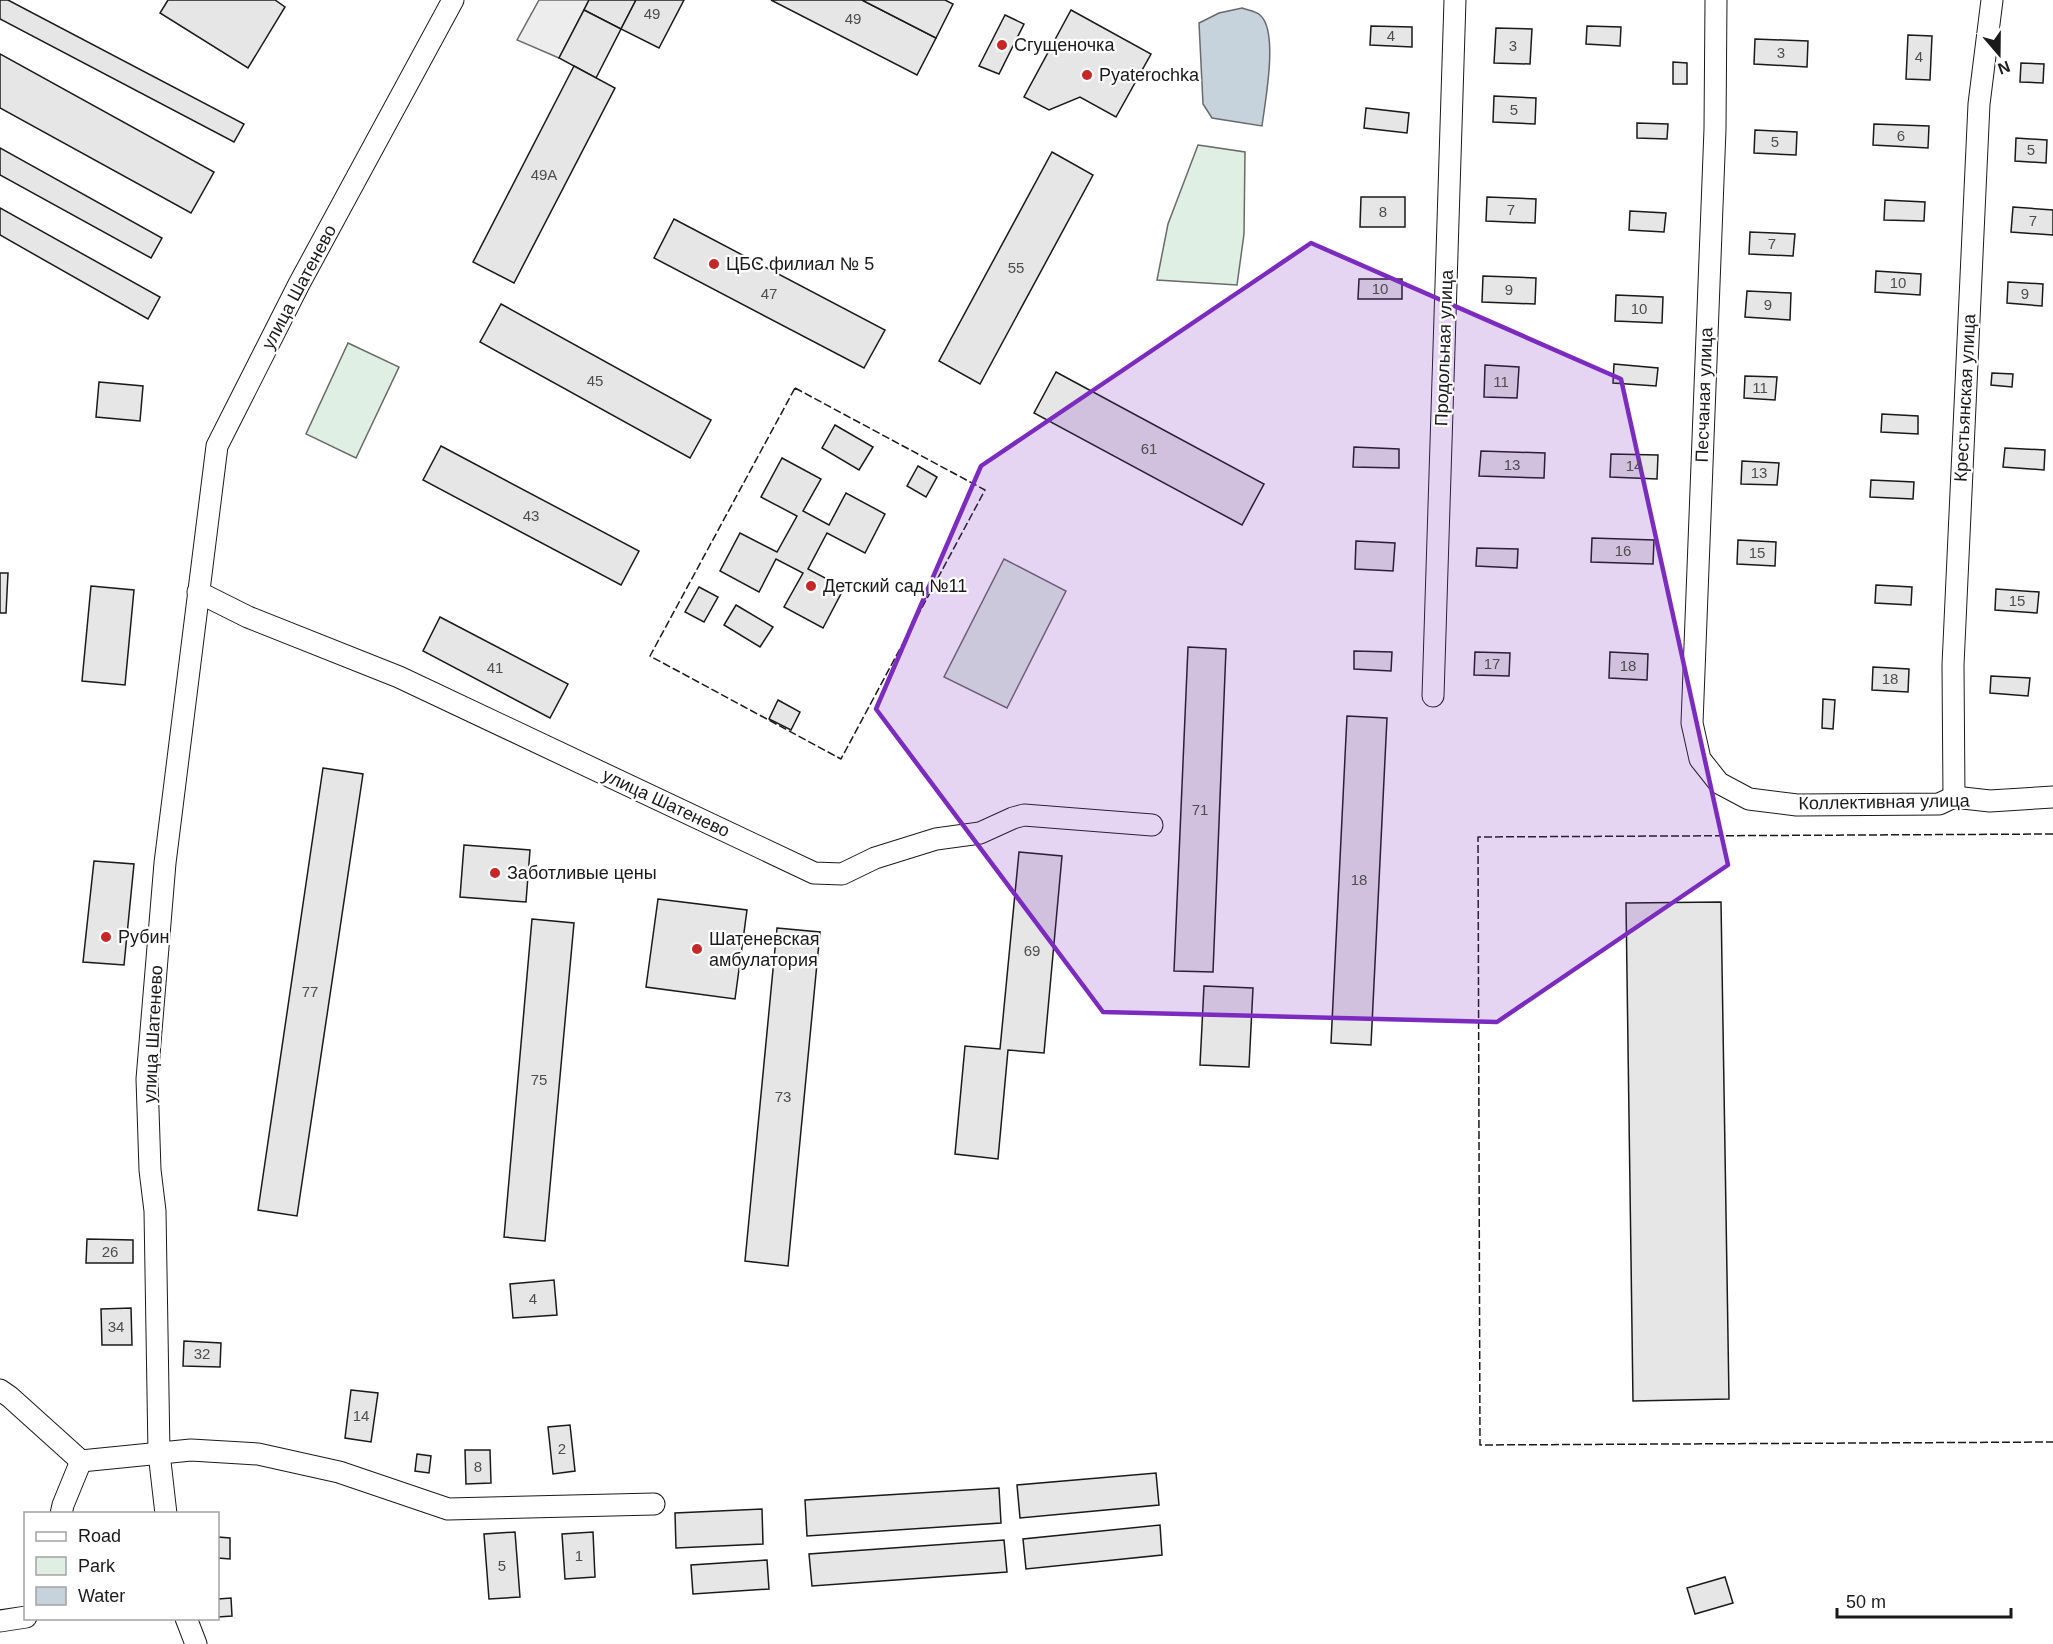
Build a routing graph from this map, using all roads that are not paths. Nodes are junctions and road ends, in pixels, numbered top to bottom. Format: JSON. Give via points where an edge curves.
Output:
{"nodes":[{"id":1,"x":453,"y":0,"type":"edge"},
{"id":2,"x":1455,"y":0,"type":"edge"},
{"id":3,"x":1716,"y":0,"type":"edge"},
{"id":4,"x":1992,"y":0,"type":"edge"},
{"id":5,"x":198,"y":592,"type":"junction"},
{"id":6,"x":1433,"y":696,"type":"dead end"},
{"id":7,"x":1719,"y":783,"type":"joint"},
{"id":8,"x":1954,"y":797,"type":"junction"},
{"id":9,"x":2053,"y":797,"type":"edge"},
{"id":10,"x":1152,"y":825,"type":"dead end"},
{"id":11,"x":0,"y":1390,"type":"edge"},
{"id":12,"x":159,"y":1453,"type":"junction"},
{"id":13,"x":81,"y":1461,"type":"junction"},
{"id":14,"x":654,"y":1504,"type":"dead end"},
{"id":15,"x":61,"y":1512,"type":"edge"},
{"id":16,"x":166,"y":1512,"type":"edge"},
{"id":17,"x":24,"y":1617,"type":"edge"},
{"id":18,"x":187,"y":1620,"type":"edge"},
{"id":19,"x":0,"y":1621,"type":"edge"},
{"id":20,"x":196,"y":1644,"type":"edge"}],
"edges":[{"from":1,"to":5,"type":"street","name":"улица Шатенево","via":[[299,284],[218,446]]},
{"from":2,"to":6,"type":"street","name":"Продольная улица"},
{"from":3,"to":7,"type":"street","name":"Песчаная улица","via":[[1692,723],[1700,759]]},
{"from":4,"to":8,"type":"street","name":"Крестьянская улица","via":[[1977,140],[1953,665]]},
{"from":5,"to":10,"type":"street","name":"улица Шатенево","via":[[248,617],[399,677],[814,873],[842,874],[875,858],[936,839],[980,833],[1024,815]]},
{"from":5,"to":12,"type":"street","name":"улица Шатенево","via":[[165,863],[147,1079]]},
{"from":7,"to":8,"type":"street","name":"Коллективная улица","via":[[1749,799],[1797,805],[1939,804]]},
{"from":8,"to":9,"type":"street","name":"Коллективная улица","via":[[1990,801]]},
{"from":11,"to":13,"type":"street"},
{"from":12,"to":13,"type":"street"},
{"from":12,"to":14,"type":"street","via":[[191,1450],[258,1454],[339,1472],[448,1509]]},
{"from":12,"to":16,"type":"street","name":"улица Шатенево"},
{"from":13,"to":15,"type":"street"},
{"from":17,"to":19,"type":"street"},
{"from":18,"to":20,"type":"street"}]}
